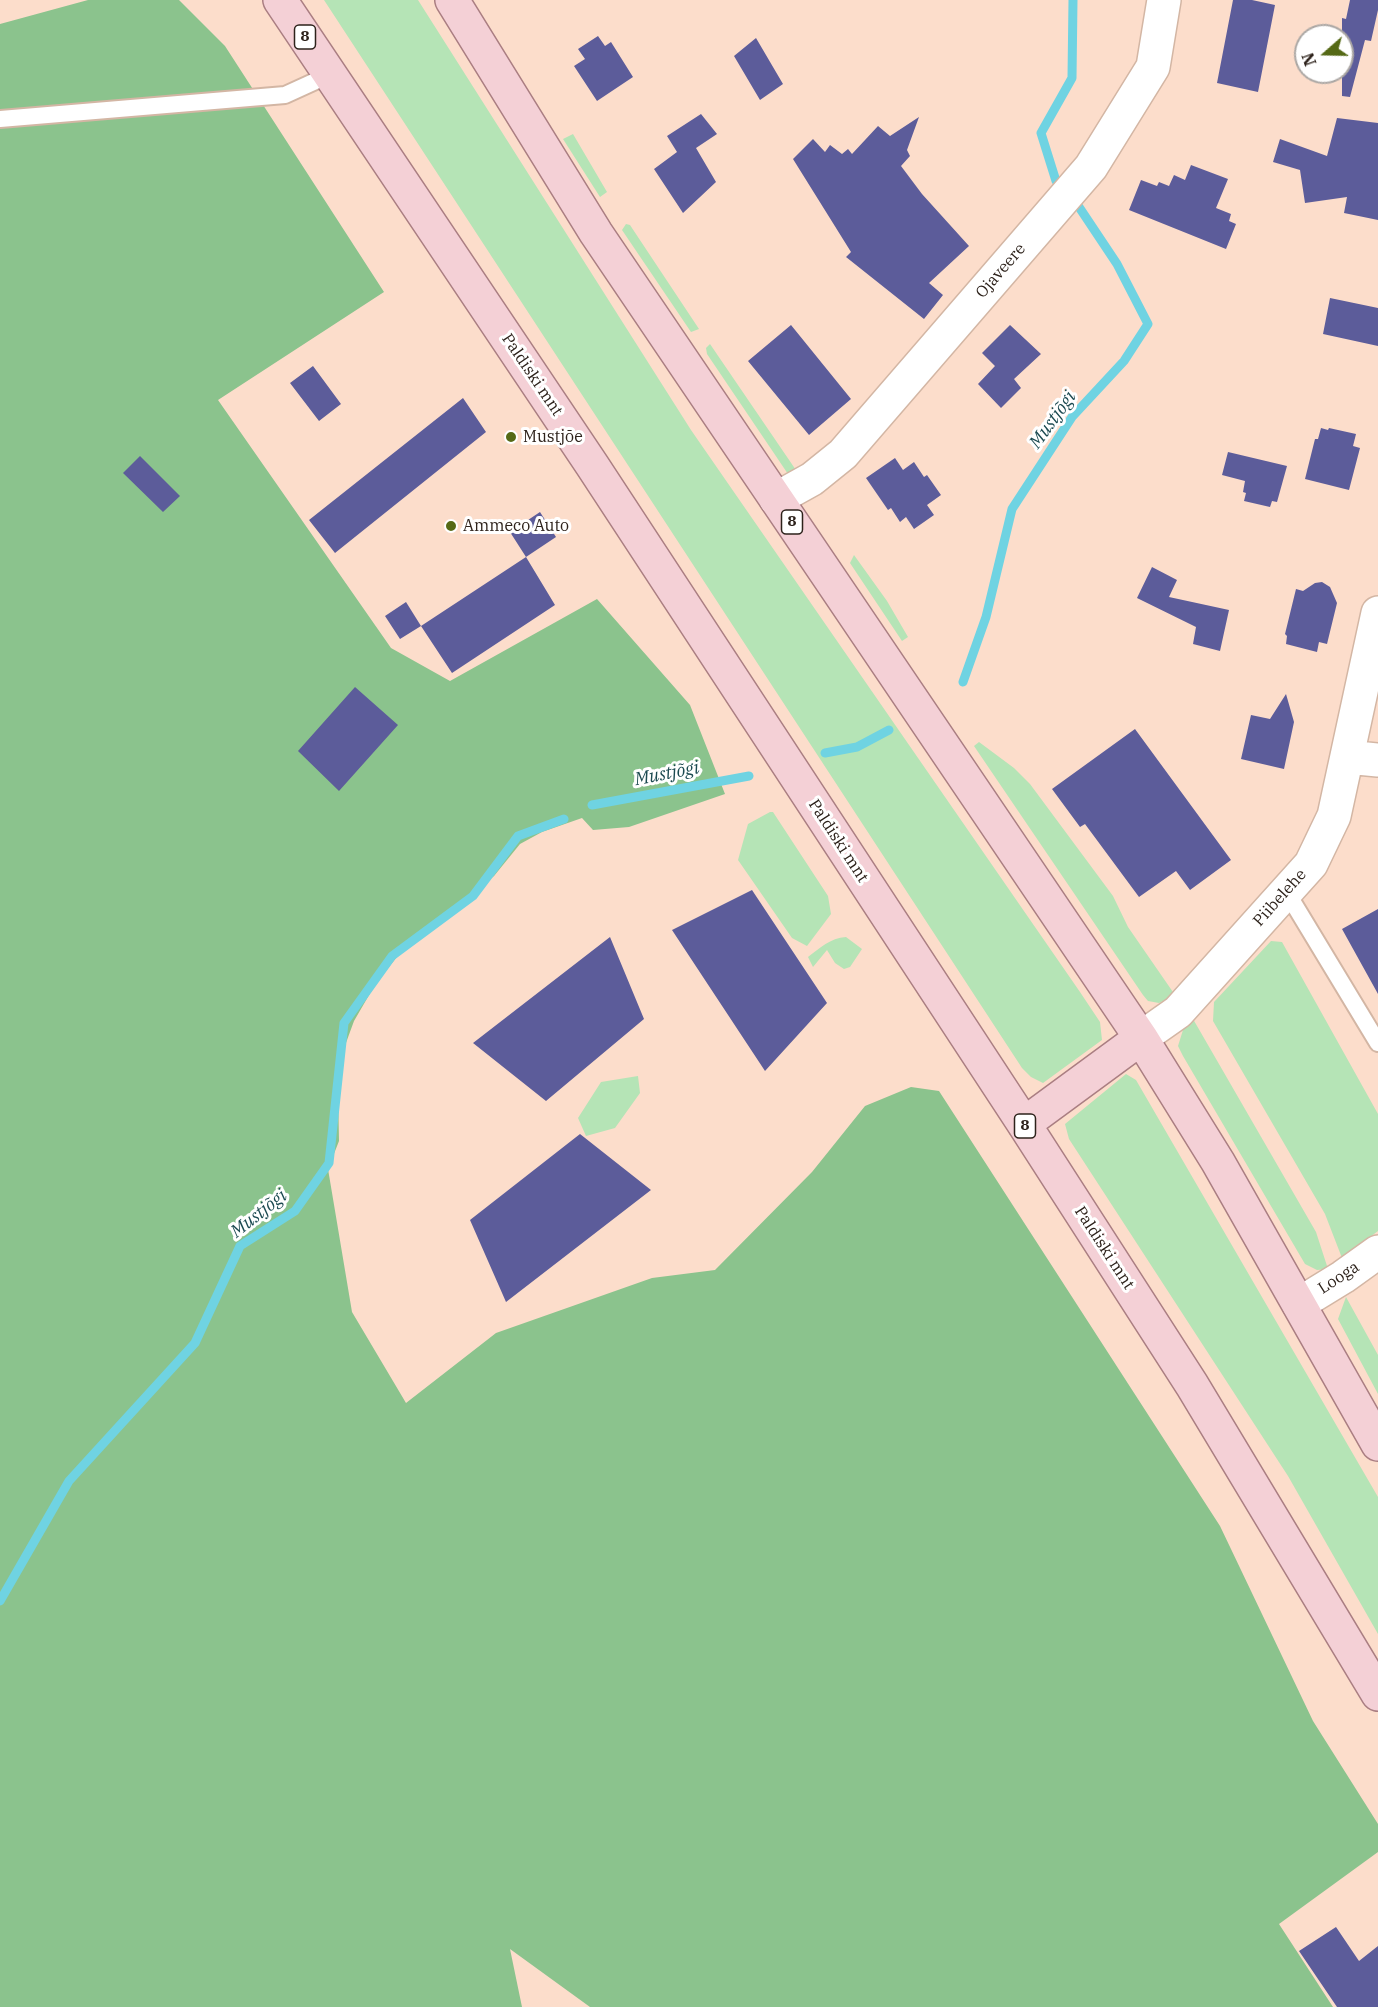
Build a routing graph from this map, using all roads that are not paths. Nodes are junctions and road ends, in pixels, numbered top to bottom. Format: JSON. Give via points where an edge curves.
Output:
{"nodes":[{"id":1,"x":280,"y":0,"type":"edge"},
{"id":2,"x":452,"y":0,"type":"edge"},
{"id":3,"x":1164,"y":0,"type":"edge"},
{"id":4,"x":331,"y":74,"type":"junction"},
{"id":5,"x":0,"y":119,"type":"edge"},
{"id":6,"x":776,"y":499,"type":"junction"},
{"id":7,"x":1378,"y":613,"type":"edge"},
{"id":8,"x":1363,"y":759,"type":"edge"},
{"id":9,"x":1286,"y":891,"type":"junction"},
{"id":10,"x":1141,"y":1038,"type":"junction"},
{"id":11,"x":1378,"y":1043,"type":"edge"},
{"id":12,"x":1024,"y":1124,"type":"junction"},
{"id":13,"x":1378,"y":1252,"type":"edge"},
{"id":14,"x":1299,"y":1304,"type":"junction"},
{"id":15,"x":1378,"y":1444,"type":"edge"},
{"id":16,"x":1378,"y":1694,"type":"edge"}],
"edges":[{"from":1,"to":4,"type":"main road","name":"Paldiski mnt","number":"8"},
{"from":2,"to":6,"type":"main road","number":"8","via":[[596,232]]},
{"from":3,"to":6,"type":"street","name":"Ojaveere","via":[[1153,67],[1091,167],[843,454],[812,479]]},
{"from":4,"to":5,"type":"lane","via":[[285,95]]},
{"from":4,"to":12,"type":"main road","name":"Paldiski mnt","number":"8"},
{"from":6,"to":10,"type":"main road","number":"8"},
{"from":7,"to":8,"type":"street","name":"Piibelehe"},
{"from":8,"to":9,"type":"street","name":"Piibelehe","via":[[1311,864]]},
{"from":9,"to":10,"type":"street","name":"Piibelehe","via":[[1178,1012]]},
{"from":9,"to":11,"type":"lane"},
{"from":10,"to":12,"type":"main road"},
{"from":10,"to":14,"type":"main road","number":"8"},
{"from":12,"to":16,"type":"main road","name":"Paldiski mnt","number":"8","via":[[1191,1385]]},
{"from":13,"to":14,"type":"street","name":"Looga"},
{"from":14,"to":15,"type":"main road","number":"8"}]}
